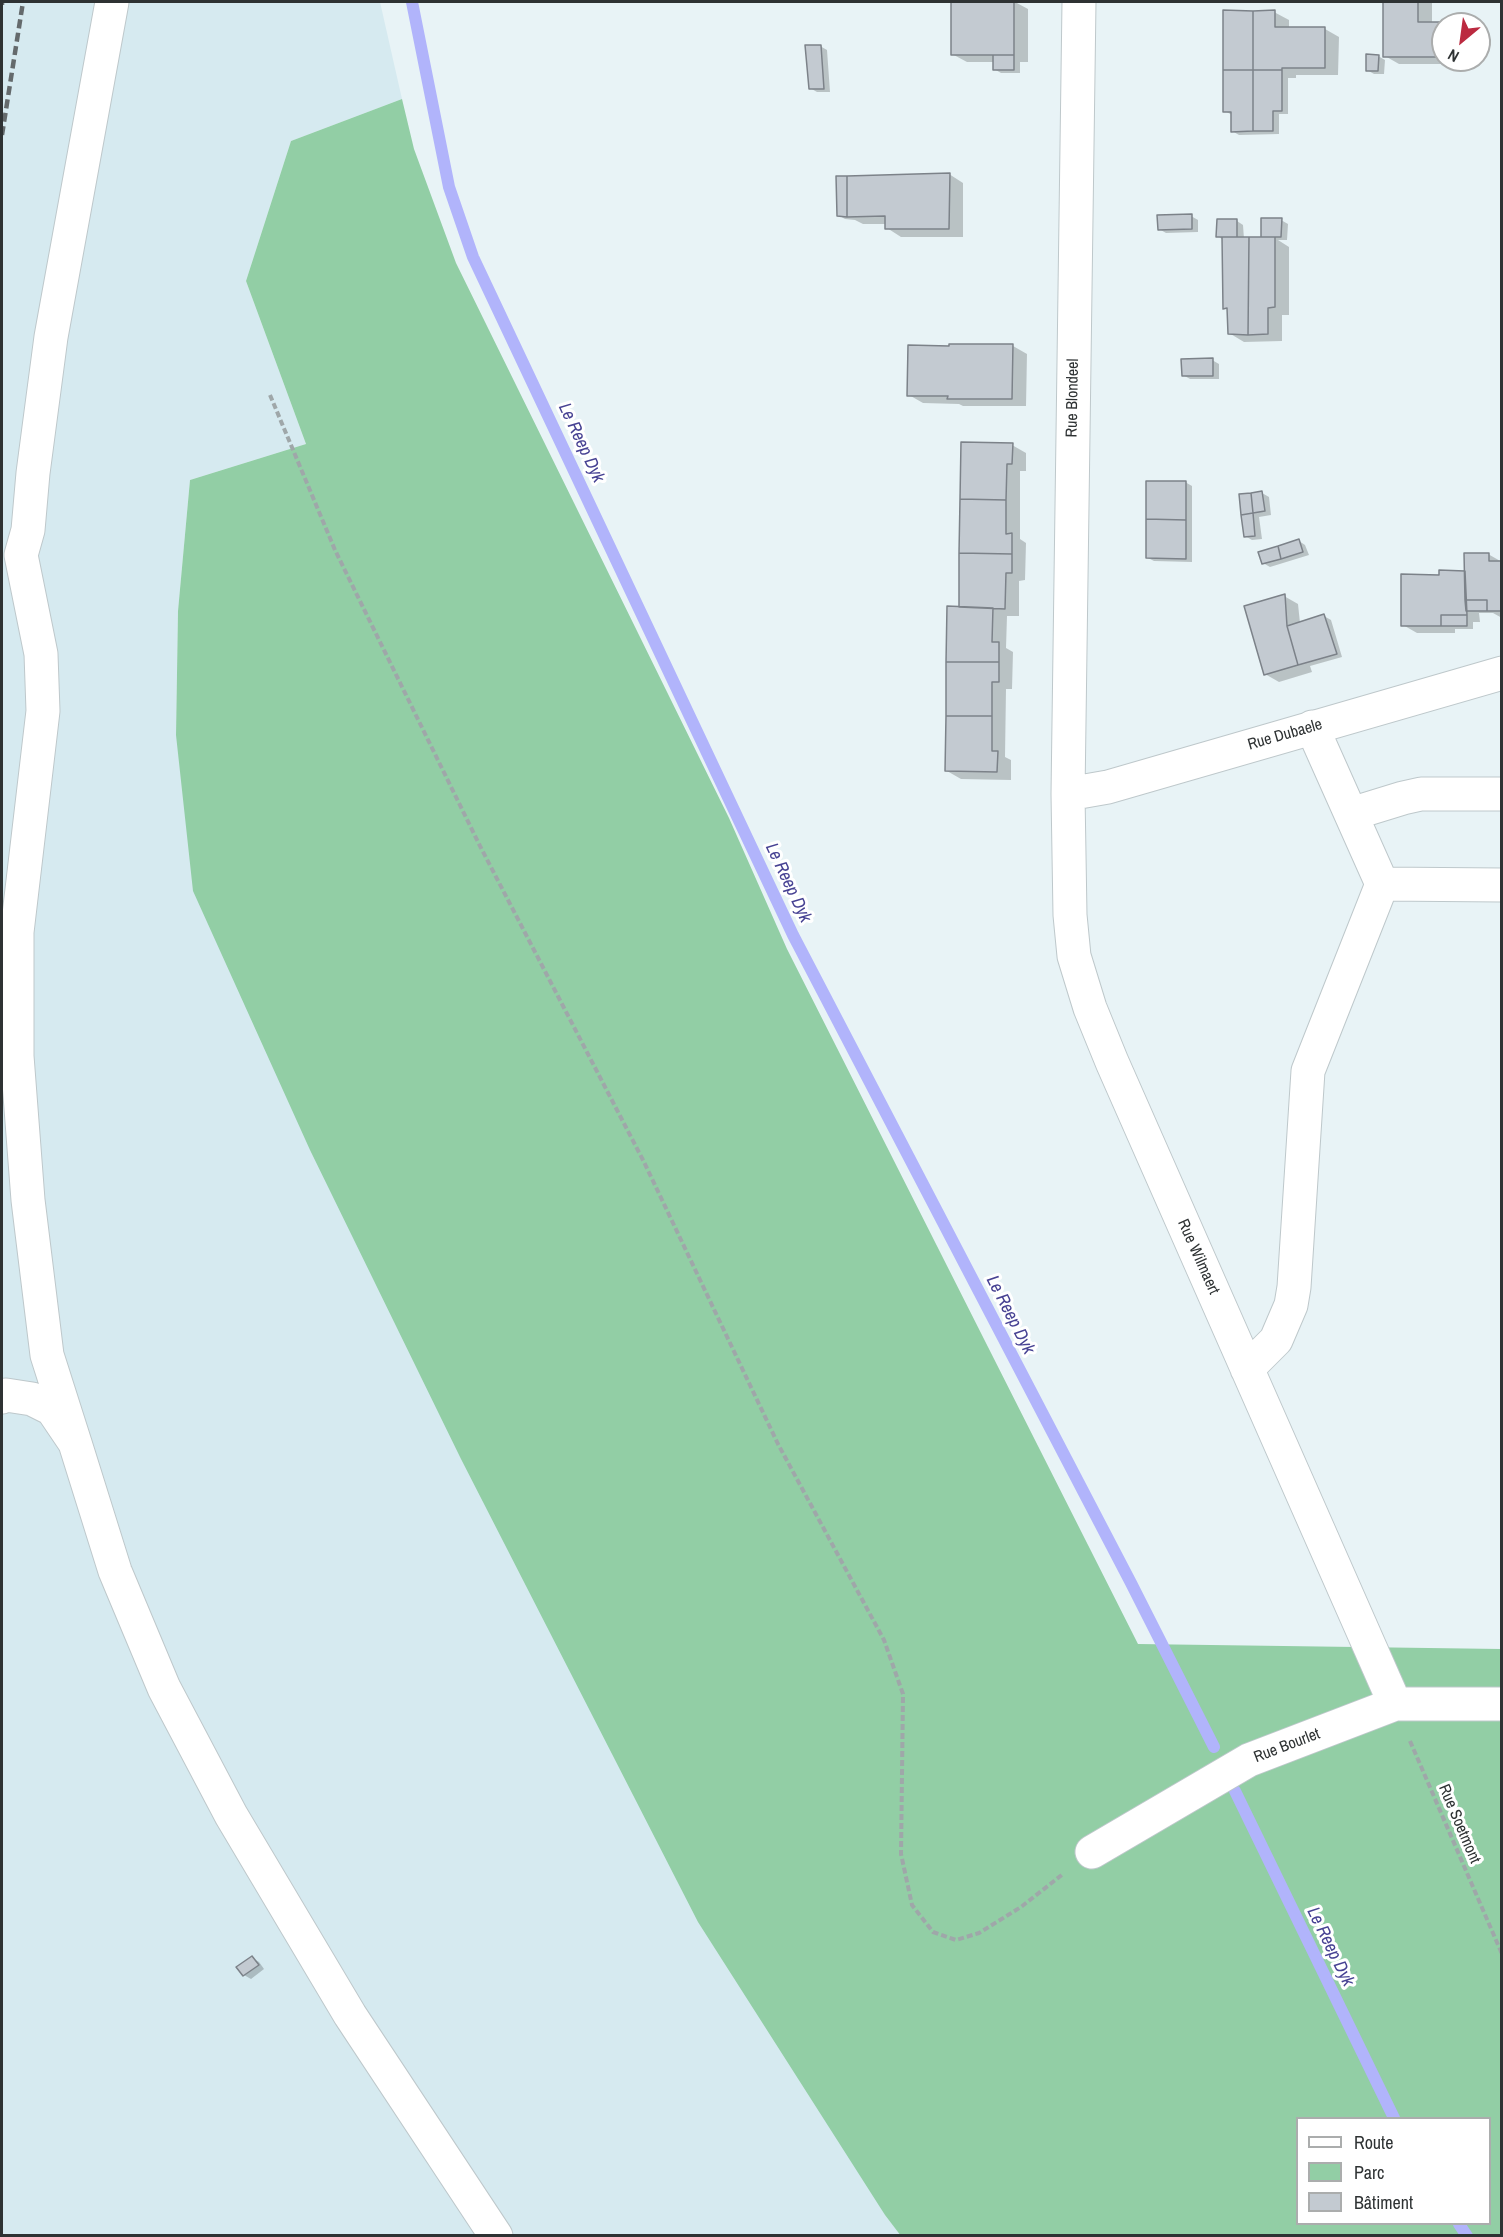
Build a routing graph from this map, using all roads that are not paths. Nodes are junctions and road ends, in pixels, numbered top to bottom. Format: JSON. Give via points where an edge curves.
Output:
{"nodes":[{"id":1,"x":112,"y":2,"type":"edge"},
{"id":2,"x":1079,"y":2,"type":"edge"},
{"id":3,"x":11,"y":563,"type":"edge"},
{"id":4,"x":1502,"y":673,"type":"edge"},
{"id":5,"x":1312,"y":727,"type":"junction"},
{"id":6,"x":1068,"y":794,"type":"junction"},
{"id":7,"x":1502,"y":794,"type":"edge"},
{"id":8,"x":1351,"y":814,"type":"junction"},
{"id":9,"x":1382,"y":884,"type":"junction"},
{"id":10,"x":1502,"y":885,"type":"edge"},
{"id":11,"x":1247,"y":1369,"type":"junction"},
{"id":12,"x":2,"y":1397,"type":"edge"},
{"id":13,"x":75,"y":1443,"type":"junction"},
{"id":14,"x":1395,"y":1704,"type":"junction"},
{"id":15,"x":1502,"y":1704,"type":"edge"},
{"id":16,"x":1092,"y":1852,"type":"road end"},
{"id":17,"x":496,"y":2235,"type":"edge"}],
"edges":[{"from":1,"to":3,"type":"street","via":[[51,338],[28,530]]},
{"from":2,"to":6,"type":"street","name":"Rue Blondeel"},
{"from":3,"to":13,"type":"street","via":[[41,654],[43,711],[17,932],[17,1056],[28,1200],[47,1355]]},
{"from":4,"to":5,"type":"street","name":"Rue Dubaele"},
{"from":5,"to":6,"type":"street","name":"Rue Dubaele","via":[[1108,787]]},
{"from":5,"to":8,"type":"street"},
{"from":6,"to":11,"type":"street","name":"Rue Wilmaert","via":[[1071,936],[1082,984],[1112,1062]]},
{"from":7,"to":8,"type":"street","via":[[1421,794]]},
{"from":8,"to":9,"type":"street"},
{"from":9,"to":10,"type":"street"},
{"from":9,"to":11,"type":"street","via":[[1308,1071],[1291,1305],[1276,1340]]},
{"from":11,"to":14,"type":"street","name":"Rue Wilmaert"},
{"from":12,"to":13,"type":"street","via":[[32,1399],[52,1409]]},
{"from":13,"to":17,"type":"street","via":[[115,1570],[164,1688],[231,1815],[350,2015]]},
{"from":14,"to":15,"type":"street","name":"Rue Bourlet"},
{"from":14,"to":16,"type":"street","name":"Rue Bourlet","via":[[1249,1760]]}]}
